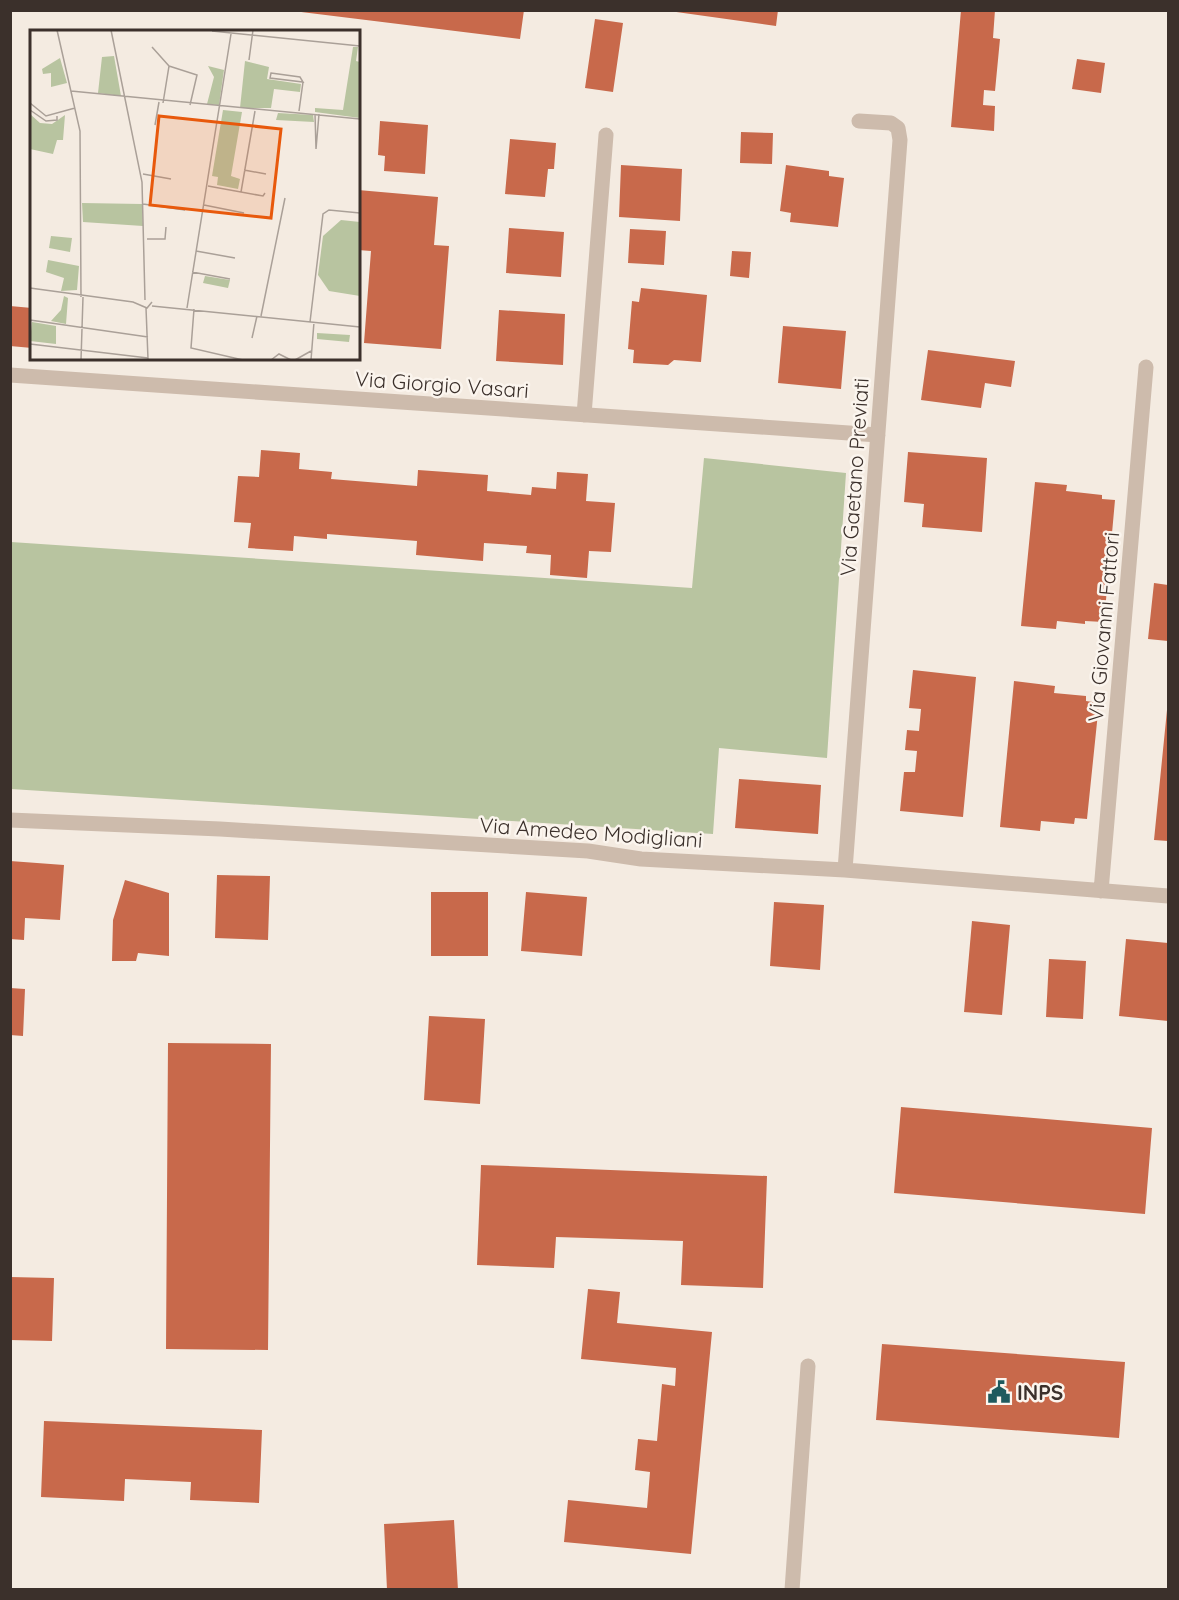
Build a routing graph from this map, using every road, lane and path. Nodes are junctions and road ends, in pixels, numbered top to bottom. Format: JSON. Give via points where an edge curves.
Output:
{"nodes":[{"id":1,"x":859,"y":121,"type":"dead end"},
{"id":2,"x":606,"y":135,"type":"dead end"},
{"id":3,"x":1146,"y":367,"type":"dead end"},
{"id":4,"x":10,"y":375,"type":"edge"},
{"id":5,"x":584,"y":415,"type":"junction"},
{"id":6,"x":878,"y":435,"type":"junction"},
{"id":7,"x":10,"y":820,"type":"edge"},
{"id":8,"x":845,"y":870,"type":"junction"},
{"id":9,"x":1101,"y":891,"type":"junction"},
{"id":10,"x":1168,"y":896,"type":"edge"},
{"id":11,"x":808,"y":1366,"type":"dead end"},
{"id":12,"x":792,"y":1590,"type":"edge"}],
"edges":[{"from":1,"to":6,"type":"street","name":"Via Gaetano Previati","via":[[891,123],[898,128],[900,140]]},
{"from":2,"to":5,"type":"street"},
{"from":3,"to":9,"type":"street","name":"Via Giovanni Fattori"},
{"from":4,"to":5,"type":"street","name":"Via Giorgio Vasari"},
{"from":5,"to":6,"type":"street","name":"Via Giorgio Vasari"},
{"from":6,"to":8,"type":"street","name":"Via Gaetano Previati"},
{"from":7,"to":8,"type":"street","name":"Via Amedeo Modigliani","via":[[220,828]]},
{"from":8,"to":9,"type":"street","name":"Via Amedeo Modigliani"},
{"from":9,"to":10,"type":"street","name":"Via Amedeo Modigliani"},
{"from":11,"to":12,"type":"street"}]}
